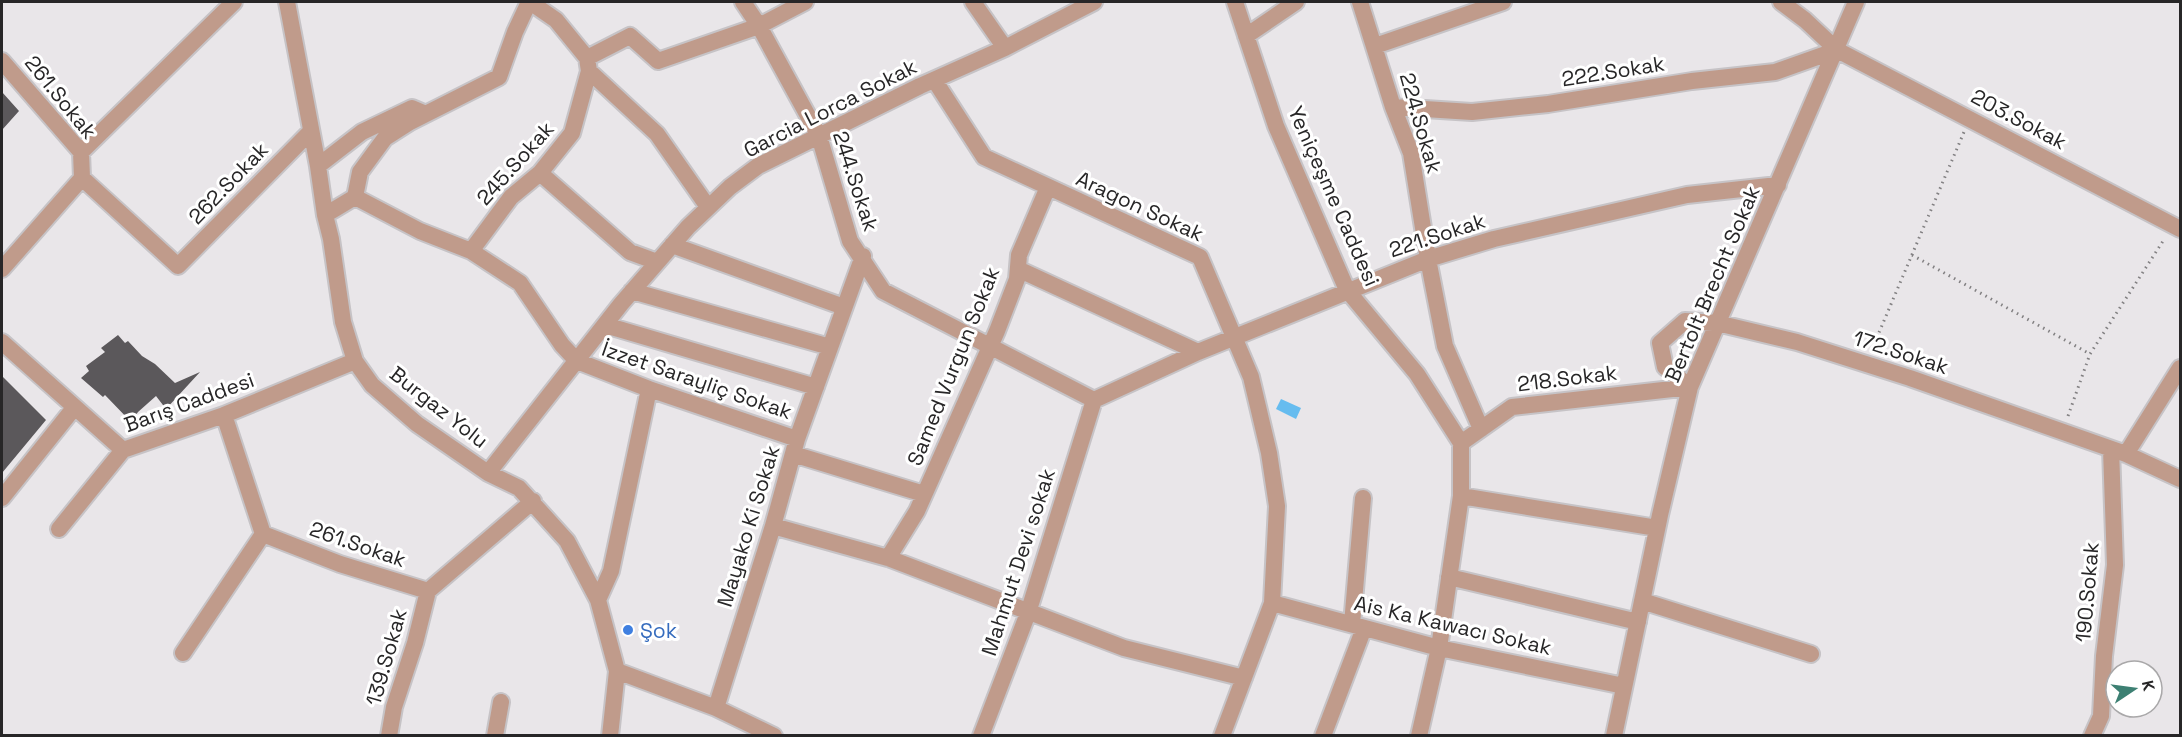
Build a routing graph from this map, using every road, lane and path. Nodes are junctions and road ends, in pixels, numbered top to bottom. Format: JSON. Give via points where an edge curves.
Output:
{"nodes":[{"id":1,"x":234,"y":2,"type":"edge"},
{"id":2,"x":286,"y":2,"type":"edge"},
{"id":3,"x":530,"y":2,"type":"edge"},
{"id":4,"x":743,"y":2,"type":"edge"},
{"id":5,"x":805,"y":2,"type":"edge"},
{"id":6,"x":973,"y":2,"type":"edge"},
{"id":7,"x":1094,"y":2,"type":"edge"},
{"id":8,"x":1235,"y":2,"type":"edge"},
{"id":9,"x":1296,"y":2,"type":"edge"},
{"id":10,"x":1360,"y":2,"type":"edge"},
{"id":11,"x":1503,"y":2,"type":"edge"},
{"id":12,"x":1781,"y":2,"type":"edge"},
{"id":13,"x":1856,"y":2,"type":"edge"},
{"id":14,"x":759,"y":26,"type":"junction"},
{"id":15,"x":1246,"y":36,"type":"junction"},
{"id":16,"x":1375,"y":46,"type":"junction"},
{"id":17,"x":1005,"y":48,"type":"junction"},
{"id":18,"x":1837,"y":50,"type":"junction"},
{"id":19,"x":2,"y":61,"type":"edge"},
{"id":20,"x":588,"y":64,"type":"junction"},
{"id":21,"x":935,"y":81,"type":"junction"},
{"id":22,"x":1393,"y":106,"type":"junction"},
{"id":23,"x":426,"y":114,"type":"junction"},
{"id":24,"x":1970,"y":119,"type":"junction"},
{"id":25,"x":311,"y":131,"type":"junction"},
{"id":26,"x":819,"y":136,"type":"junction"},
{"id":27,"x":81,"y":152,"type":"junction"},
{"id":28,"x":318,"y":166,"type":"junction"},
{"id":29,"x":540,"y":173,"type":"junction"},
{"id":30,"x":82,"y":178,"type":"junction"},
{"id":31,"x":1778,"y":185,"type":"junction"},
{"id":32,"x":1048,"y":187,"type":"junction"},
{"id":33,"x":355,"y":197,"type":"junction"},
{"id":34,"x":708,"y":207,"type":"junction"},
{"id":35,"x":325,"y":215,"type":"junction"},
{"id":36,"x":2177,"y":227,"type":"edge"},
{"id":37,"x":672,"y":245,"type":"junction"},
{"id":38,"x":471,"y":250,"type":"junction"},
{"id":39,"x":1912,"y":255,"type":"junction"},
{"id":40,"x":862,"y":257,"type":"junction"},
{"id":41,"x":1428,"y":259,"type":"junction"},
{"id":42,"x":657,"y":262,"type":"junction"},
{"id":43,"x":2,"y":269,"type":"edge"},
{"id":44,"x":1018,"y":269,"type":"junction"},
{"id":45,"x":1347,"y":290,"type":"junction"},
{"id":46,"x":633,"y":291,"type":"junction"},
{"id":47,"x":844,"y":308,"type":"junction"},
{"id":48,"x":1717,"y":323,"type":"junction"},
{"id":49,"x":605,"y":326,"type":"junction"},
{"id":50,"x":1235,"y":338,"type":"junction"},
{"id":51,"x":2,"y":342,"type":"edge"},
{"id":52,"x":990,"y":346,"type":"junction"},
{"id":53,"x":830,"y":347,"type":"junction"},
{"id":54,"x":1198,"y":352,"type":"junction"},
{"id":55,"x":2090,"y":354,"type":"junction"},
{"id":56,"x":356,"y":361,"type":"junction"},
{"id":57,"x":577,"y":361,"type":"junction"},
{"id":58,"x":1866,"y":364,"type":"junction"},
{"id":59,"x":2181,"y":368,"type":"edge"},
{"id":60,"x":816,"y":387,"type":"junction"},
{"id":61,"x":1690,"y":387,"type":"junction"},
{"id":62,"x":649,"y":389,"type":"junction"},
{"id":63,"x":1094,"y":400,"type":"junction"},
{"id":64,"x":74,"y":408,"type":"junction"},
{"id":65,"x":224,"y":415,"type":"junction"},
{"id":66,"x":1481,"y":429,"type":"junction"},
{"id":67,"x":2062,"y":432,"type":"junction"},
{"id":68,"x":1461,"y":443,"type":"junction"},
{"id":69,"x":795,"y":446,"type":"junction"},
{"id":70,"x":123,"y":450,"type":"junction"},
{"id":71,"x":2119,"y":452,"type":"junction"},
{"id":72,"x":488,"y":473,"type":"junction"},
{"id":73,"x":2181,"y":479,"type":"edge"},
{"id":74,"x":924,"y":494,"type":"junction"},
{"id":75,"x":1461,"y":496,"type":"junction"},
{"id":76,"x":2,"y":498,"type":"edge"},
{"id":77,"x":1363,"y":498,"type":"dead end"},
{"id":78,"x":533,"y":501,"type":"junction"},
{"id":79,"x":773,"y":526,"type":"junction"},
{"id":80,"x":1657,"y":528,"type":"junction"},
{"id":81,"x":59,"y":529,"type":"dead end"},
{"id":82,"x":263,"y":534,"type":"junction"},
{"id":83,"x":888,"y":558,"type":"junction"},
{"id":84,"x":1449,"y":577,"type":"junction"},
{"id":85,"x":428,"y":591,"type":"junction"},
{"id":86,"x":598,"y":600,"type":"junction"},
{"id":87,"x":1642,"y":601,"type":"junction"},
{"id":88,"x":1272,"y":603,"type":"junction"},
{"id":89,"x":1028,"y":613,"type":"junction"},
{"id":90,"x":1638,"y":622,"type":"junction"},
{"id":91,"x":1358,"y":626,"type":"junction"},
{"id":92,"x":1438,"y":648,"type":"junction"},
{"id":93,"x":183,"y":653,"type":"dead end"},
{"id":94,"x":1811,"y":654,"type":"dead end"},
{"id":95,"x":617,"y":671,"type":"junction"},
{"id":96,"x":1244,"y":678,"type":"junction"},
{"id":97,"x":1624,"y":686,"type":"junction"},
{"id":98,"x":501,"y":702,"type":"dead end"},
{"id":99,"x":716,"y":708,"type":"junction"},
{"id":100,"x":389,"y":735,"type":"edge"},
{"id":101,"x":495,"y":735,"type":"edge"},
{"id":102,"x":610,"y":735,"type":"edge"},
{"id":103,"x":774,"y":735,"type":"edge"},
{"id":104,"x":981,"y":735,"type":"edge"},
{"id":105,"x":1222,"y":735,"type":"edge"},
{"id":106,"x":1323,"y":735,"type":"edge"},
{"id":107,"x":1419,"y":735,"type":"edge"},
{"id":108,"x":1614,"y":735,"type":"edge"},
{"id":109,"x":2092,"y":735,"type":"edge"}],
"edges":[{"from":1,"to":27,"type":"street"},
{"from":2,"to":25,"type":"street","name":"Burgaz Yolu"},
{"from":3,"to":20,"type":"street","via":[[556,20]]},
{"from":3,"to":23,"type":"street","via":[[499,77]]},
{"from":4,"to":14,"type":"street","name":"244.Sokak"},
{"from":5,"to":14,"type":"street"},
{"from":6,"to":17,"type":"street"},
{"from":7,"to":17,"type":"street","name":"Garcia Lorca Sokak"},
{"from":8,"to":15,"type":"street","name":"Yeniçeşme Caddesi"},
{"from":9,"to":15,"type":"street"},
{"from":10,"to":16,"type":"street","name":"224.Sokak"},
{"from":11,"to":16,"type":"street"},
{"from":12,"to":18,"type":"street","name":"203.Sokak"},
{"from":13,"to":18,"type":"street","name":"Bertolt Brecht Sokak"},
{"from":14,"to":20,"type":"street","via":[[658,61],[630,36]]},
{"from":14,"to":26,"type":"street","name":"244.Sokak"},
{"from":15,"to":45,"type":"street","name":"Yeniçeşme Caddesi","via":[[1276,126]]},
{"from":16,"to":22,"type":"street","name":"224.Sokak"},
{"from":17,"to":21,"type":"street","name":"Garcia Lorca Sokak"},
{"from":18,"to":22,"type":"street","name":"222.Sokak","via":[[1775,72],[1548,104],[1472,112]]},
{"from":18,"to":24,"type":"street","name":"203.Sokak"},
{"from":18,"to":31,"type":"street","name":"Bertolt Brecht Sokak"},
{"from":19,"to":27,"type":"street","name":"261.Sokak"},
{"from":20,"to":29,"type":"street","name":"245.Sokak","via":[[572,133]]},
{"from":20,"to":34,"type":"street","via":[[657,134]]},
{"from":21,"to":26,"type":"street","name":"Garcia Lorca Sokak"},
{"from":21,"to":32,"type":"street","name":"Aragon Sokak","via":[[984,157]]},
{"from":22,"to":41,"type":"street","name":"224.Sokak","via":[[1411,153]]},
{"from":23,"to":28,"type":"street","via":[[412,108],[362,132]]},
{"from":23,"to":33,"type":"street","via":[[385,138],[360,172]]},
{"from":24,"to":36,"type":"street","name":"203.Sokak"},
{"from":24,"to":39,"type":"path"},
{"from":25,"to":28,"type":"street","name":"Burgaz Yolu"},
{"from":25,"to":30,"type":"street","name":"262.Sokak","via":[[178,266]]},
{"from":26,"to":34,"type":"street","name":"Garcia Lorca Sokak","via":[[758,166]]},
{"from":26,"to":40,"type":"street","name":"244.Sokak","via":[[850,241]]},
{"from":27,"to":30,"type":"street","name":"261.Sokak"},
{"from":28,"to":35,"type":"street","name":"Burgaz Yolu"},
{"from":29,"to":38,"type":"street","name":"245.Sokak","via":[[511,197]]},
{"from":29,"to":42,"type":"street","via":[[630,252]]},
{"from":30,"to":43,"type":"street"},
{"from":31,"to":41,"type":"street","name":"221.Sokak","via":[[1687,195],[1494,239]]},
{"from":31,"to":48,"type":"street","name":"Bertolt Brecht Sokak"},
{"from":32,"to":44,"type":"street","name":"Samed Vurgun Sokak","via":[[1019,255]]},
{"from":32,"to":50,"type":"street","name":"Aragon Sokak","via":[[1200,257]]},
{"from":33,"to":35,"type":"street"},
{"from":33,"to":38,"type":"street","name":"İzzet Sarayliç Sokak","via":[[420,231]]},
{"from":34,"to":37,"type":"street","name":"Garcia Lorca Sokak"},
{"from":35,"to":56,"type":"street","name":"Burgaz Yolu","via":[[343,322]]},
{"from":36,"to":55,"type":"path"},
{"from":37,"to":42,"type":"street","name":"Garcia Lorca Sokak"},
{"from":37,"to":47,"type":"street"},
{"from":38,"to":57,"type":"street","name":"İzzet Sarayliç Sokak","via":[[520,283]]},
{"from":39,"to":55,"type":"path"},
{"from":39,"to":58,"type":"path"},
{"from":40,"to":47,"type":"street","name":"Mayako Ki Sokak"},
{"from":40,"to":52,"type":"street","name":"244.Sokak","via":[[883,291]]},
{"from":41,"to":45,"type":"street","name":"221.Sokak"},
{"from":41,"to":66,"type":"street","name":"224.Sokak","via":[[1445,346]]},
{"from":42,"to":46,"type":"street","name":"Garcia Lorca Sokak"},
{"from":44,"to":52,"type":"street","name":"Samed Vurgun Sokak"},
{"from":44,"to":54,"type":"street"},
{"from":45,"to":50,"type":"street","name":"221.Sokak"},
{"from":45,"to":68,"type":"street","name":"Yeniçeşme Caddesi","via":[[1417,374]]},
{"from":46,"to":49,"type":"street","name":"Garcia Lorca Sokak"},
{"from":46,"to":53,"type":"street"},
{"from":47,"to":53,"type":"street","name":"Mayako Ki Sokak"},
{"from":48,"to":58,"type":"street","name":"172.Sokak"},
{"from":48,"to":61,"type":"street","name":"Bertolt Brecht Sokak"},
{"from":48,"to":61,"type":"street","name":"172.Sokak","via":[[1684,321],[1660,343],[1665,367]]},
{"from":49,"to":57,"type":"street","name":"Garcia Lorca Sokak"},
{"from":49,"to":60,"type":"street"},
{"from":50,"to":54,"type":"street","name":"221.Sokak"},
{"from":50,"to":88,"type":"street","name":"Aragon Sokak","via":[[1251,377],[1277,506]]},
{"from":51,"to":64,"type":"street","name":"Barış Caddesi"},
{"from":52,"to":63,"type":"street","name":"244.Sokak"},
{"from":52,"to":74,"type":"street","name":"Samed Vurgun Sokak"},
{"from":53,"to":60,"type":"street","name":"Mayako Ki Sokak"},
{"from":54,"to":63,"type":"street","name":"221.Sokak"},
{"from":55,"to":67,"type":"path"},
{"from":56,"to":65,"type":"street","name":"Barış Caddesi"},
{"from":56,"to":72,"type":"street","name":"Burgaz Yolu","via":[[372,385],[417,424]]},
{"from":57,"to":62,"type":"street","name":"İzzet Sarayliç Sokak"},
{"from":57,"to":72,"type":"street","name":"Garcia Lorca Sokak"},
{"from":58,"to":67,"type":"street","name":"172.Sokak"},
{"from":59,"to":71,"type":"street"},
{"from":60,"to":69,"type":"street","name":"Mayako Ki Sokak"},
{"from":61,"to":66,"type":"street","name":"218.Sokak","via":[[1512,406]]},
{"from":61,"to":80,"type":"street","name":"Bertolt Brecht Sokak"},
{"from":62,"to":69,"type":"street","name":"İzzet Sarayliç Sokak"},
{"from":62,"to":86,"type":"street","via":[[611,571]]},
{"from":63,"to":89,"type":"street","name":"Mahmut Devi sokak"},
{"from":64,"to":70,"type":"street","name":"Barış Caddesi"},
{"from":64,"to":76,"type":"street"},
{"from":65,"to":70,"type":"street","name":"Barış Caddesi"},
{"from":65,"to":82,"type":"street"},
{"from":66,"to":68,"type":"street","name":"218.Sokak"},
{"from":67,"to":71,"type":"street","name":"172.Sokak"},
{"from":68,"to":75,"type":"street"},
{"from":69,"to":74,"type":"street","name":"İzzet Sarayliç Sokak"},
{"from":69,"to":79,"type":"street","name":"Mayako Ki Sokak"},
{"from":70,"to":81,"type":"street"},
{"from":71,"to":73,"type":"street","name":"172.Sokak"},
{"from":71,"to":109,"type":"street","name":"190.Sokak","via":[[2115,565],[2101,716]]},
{"from":72,"to":78,"type":"street","name":"Burgaz Yolu","via":[[519,488]]},
{"from":74,"to":83,"type":"street","name":"Samed Vurgun Sokak"},
{"from":75,"to":80,"type":"street"},
{"from":75,"to":84,"type":"street"},
{"from":77,"to":91,"type":"street"},
{"from":78,"to":85,"type":"street"},
{"from":78,"to":86,"type":"street","name":"Burgaz Yolu","via":[[567,541]]},
{"from":79,"to":83,"type":"street"},
{"from":79,"to":99,"type":"street","name":"Mayako Ki Sokak"},
{"from":80,"to":87,"type":"street","name":"Bertolt Brecht Sokak"},
{"from":82,"to":85,"type":"street","name":"261.Sokak","via":[[340,564]]},
{"from":82,"to":93,"type":"street"},
{"from":83,"to":89,"type":"street"},
{"from":84,"to":90,"type":"street"},
{"from":84,"to":92,"type":"street"},
{"from":85,"to":100,"type":"street","name":"139.Sokak"},
{"from":86,"to":95,"type":"street","name":"Burgaz Yolu"},
{"from":87,"to":90,"type":"street","name":"Bertolt Brecht Sokak"},
{"from":87,"to":94,"type":"street"},
{"from":88,"to":91,"type":"street","name":"Ais Ka Kawacı Sokak"},
{"from":88,"to":96,"type":"street","name":"Aragon Sokak"},
{"from":89,"to":96,"type":"street","via":[[1124,648]]},
{"from":89,"to":104,"type":"street","name":"Mahmut Devi sokak"},
{"from":90,"to":97,"type":"street","name":"Bertolt Brecht Sokak"},
{"from":91,"to":92,"type":"street","name":"Ais Ka Kawacı Sokak"},
{"from":91,"to":106,"type":"street"},
{"from":92,"to":97,"type":"street","name":"Ais Ka Kawacı Sokak"},
{"from":92,"to":107,"type":"street"},
{"from":95,"to":99,"type":"street"},
{"from":95,"to":102,"type":"street","name":"Burgaz Yolu"},
{"from":96,"to":105,"type":"street","name":"Aragon Sokak"},
{"from":97,"to":108,"type":"street","name":"Bertolt Brecht Sokak"},
{"from":98,"to":101,"type":"street"},
{"from":99,"to":103,"type":"street"}]}
